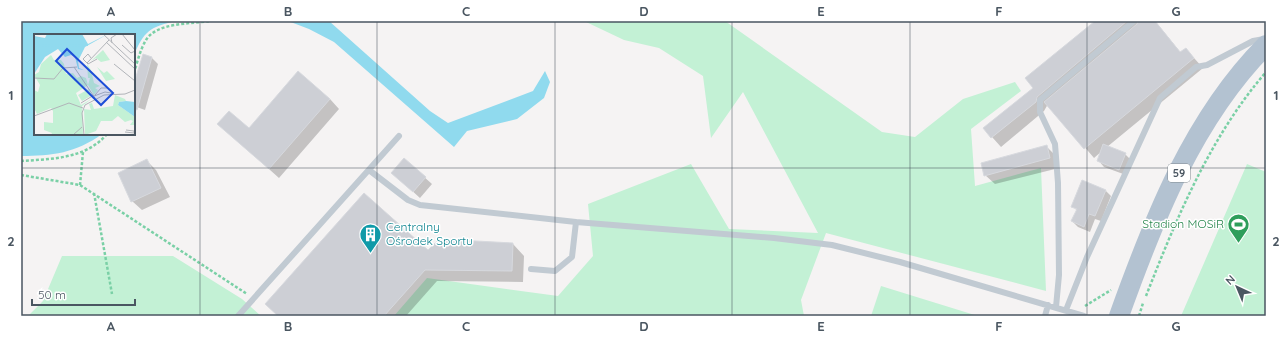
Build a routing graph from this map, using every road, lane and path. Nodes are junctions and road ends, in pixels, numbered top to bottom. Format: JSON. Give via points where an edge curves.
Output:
{"nodes":[{"id":1,"x":210,"y":21,"type":"edge"},
{"id":2,"x":1134,"y":21,"type":"edge"},
{"id":3,"x":1266,"y":38,"type":"edge"},
{"id":4,"x":1266,"y":45,"type":"edge"},
{"id":5,"x":135,"y":70,"type":"edge"},
{"id":6,"x":1266,"y":72,"type":"edge"},
{"id":7,"x":106,"y":135,"type":"edge"},
{"id":8,"x":399,"y":136,"type":"dead end"},
{"id":9,"x":83,"y":152,"type":"junction"},
{"id":10,"x":21,"y":161,"type":"edge"},
{"id":11,"x":369,"y":170,"type":"junction"},
{"id":12,"x":21,"y":175,"type":"edge"},
{"id":13,"x":80,"y":185,"type":"junction"},
{"id":14,"x":94,"y":193,"type":"junction"},
{"id":15,"x":576,"y":222,"type":"junction"},
{"id":16,"x":531,"y":269,"type":"dead end"},
{"id":17,"x":1112,"y":290,"type":"dead end"},
{"id":18,"x":112,"y":294,"type":"dead end"},
{"id":19,"x":253,"y":298,"type":"junction"},
{"id":20,"x":1069,"y":302,"type":"junction"},
{"id":21,"x":1048,"y":305,"type":"junction"},
{"id":22,"x":1056,"y":307,"type":"junction"},
{"id":23,"x":1066,"y":310,"type":"junction"},
{"id":24,"x":238,"y":316,"type":"edge"},
{"id":25,"x":1045,"y":316,"type":"edge"},
{"id":26,"x":1084,"y":316,"type":"edge"},
{"id":27,"x":1119,"y":316,"type":"edge"},
{"id":28,"x":1139,"y":316,"type":"edge"}],
"edges":[{"from":1,"to":5,"type":"path","via":[[171,25],[153,33],[146,39]]},
{"from":2,"to":22,"type":"lane","via":[[1040,100],[1040,112],[1055,144],[1059,276]]},
{"from":3,"to":20,"type":"lane","via":[[1253,41],[1207,65],[1196,67],[1160,98]]},
{"from":4,"to":27,"type":"main road","number":"59","via":[[1226,91],[1190,149],[1163,207]]},
{"from":6,"to":28,"type":"path","via":[[1232,117],[1208,157],[1169,237]]},
{"from":7,"to":9,"type":"path","via":[[100,142]]},
{"from":8,"to":11,"type":"lane"},
{"from":9,"to":10,"type":"path","via":[[64,158]]},
{"from":9,"to":13,"type":"path"},
{"from":11,"to":15,"type":"lane","via":[[408,200],[420,205]]},
{"from":11,"to":19,"type":"lane"},
{"from":12,"to":13,"type":"path"},
{"from":13,"to":14,"type":"path"},
{"from":14,"to":18,"type":"path"},
{"from":14,"to":19,"type":"path"},
{"from":15,"to":16,"type":"lane","via":[[572,258],[555,271]]},
{"from":15,"to":21,"type":"lane","via":[[832,245]]},
{"from":17,"to":20,"type":"path","via":[[1084,306]]},
{"from":19,"to":24,"type":"lane"},
{"from":20,"to":23,"type":"lane"},
{"from":21,"to":22,"type":"lane"},
{"from":21,"to":25,"type":"lane"},
{"from":22,"to":23,"type":"lane"},
{"from":23,"to":26,"type":"lane"}]}
